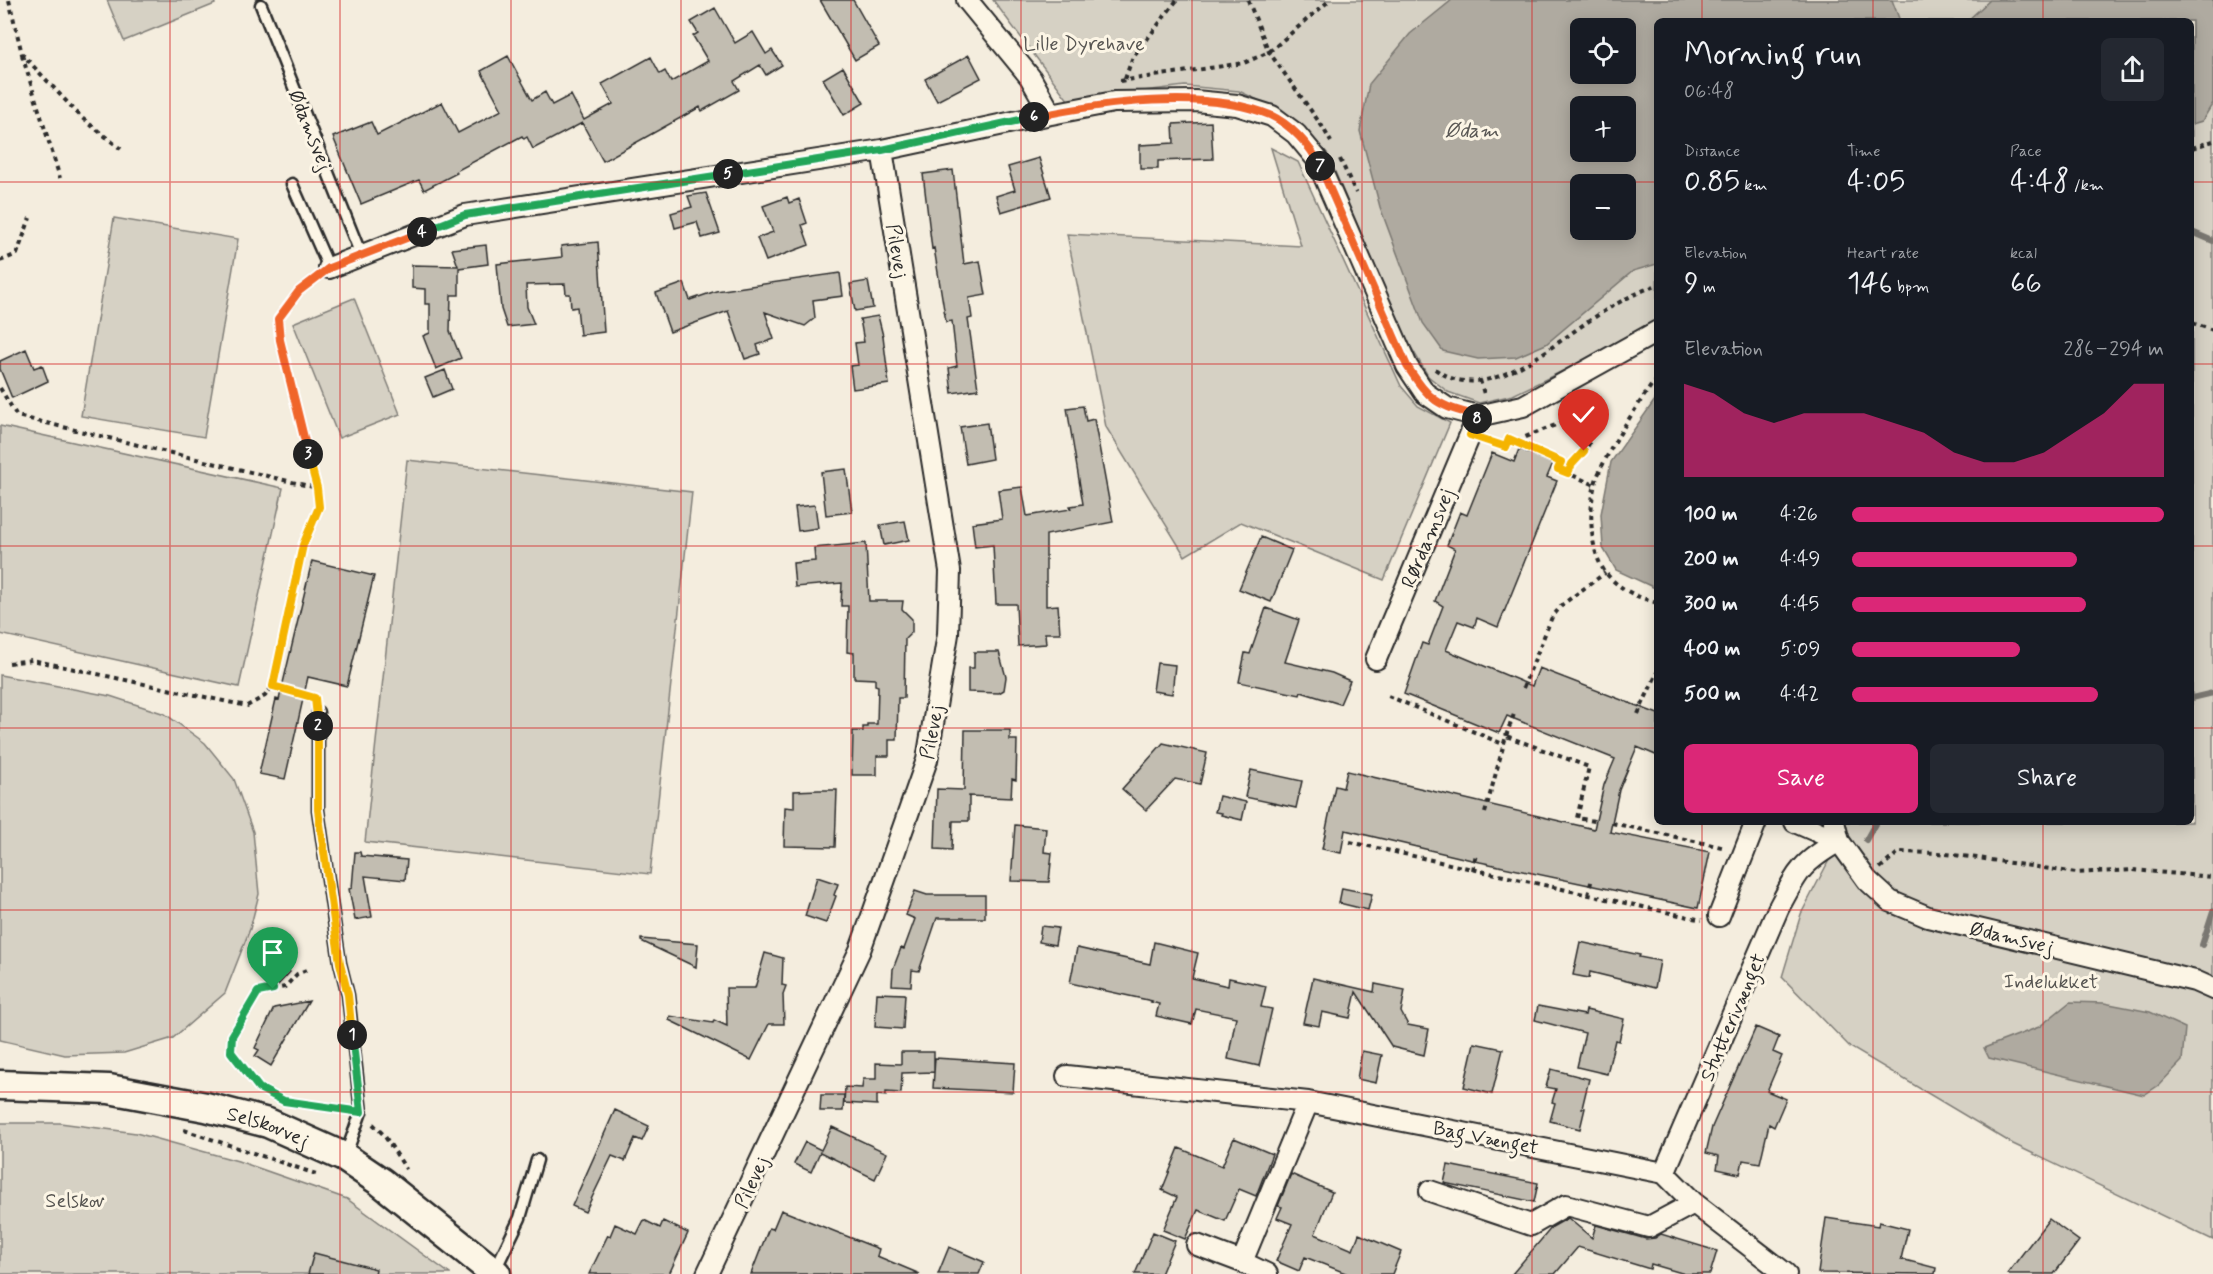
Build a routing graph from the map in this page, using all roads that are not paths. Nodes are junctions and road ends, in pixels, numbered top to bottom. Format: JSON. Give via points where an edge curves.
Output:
{"nodes":[{"id":1,"x":967,"y":0,"type":"edge"},
{"id":2,"x":261,"y":5,"type":"dead end"},
{"id":3,"x":1051,"y":114,"type":"junction"},
{"id":4,"x":882,"y":150,"type":"junction"},
{"id":5,"x":292,"y":184,"type":"dead end"},
{"id":6,"x":361,"y":255,"type":"junction"},
{"id":7,"x":329,"y":268,"type":"joint"},
{"id":8,"x":1654,"y":333,"type":"edge"},
{"id":9,"x":1478,"y":416,"type":"junction"},
{"id":10,"x":1376,"y":659,"type":"dead end"},
{"id":11,"x":318,"y":712,"type":"road end"},
{"id":12,"x":1755,"y":825,"type":"edge"},
{"id":13,"x":1809,"y":825,"type":"edge"},
{"id":14,"x":1836,"y":831,"type":"edge"},
{"id":15,"x":1719,"y":916,"type":"road end"},
{"id":16,"x":2213,"y":989,"type":"edge"},
{"id":17,"x":1067,"y":1076,"type":"dead end"},
{"id":18,"x":0,"y":1085,"type":"edge"},
{"id":19,"x":1308,"y":1102,"type":"junction"},
{"id":20,"x":344,"y":1157,"type":"junction"},
{"id":21,"x":537,"y":1160,"type":"dead end"},
{"id":22,"x":1664,"y":1173,"type":"junction"},
{"id":23,"x":1430,"y":1191,"type":"dead end"},
{"id":24,"x":1694,"y":1203,"type":"junction"},
{"id":25,"x":1197,"y":1245,"type":"dead end"},
{"id":26,"x":1242,"y":1262,"type":"junction"},
{"id":27,"x":495,"y":1273,"type":"edge"},
{"id":28,"x":707,"y":1274,"type":"edge"},
{"id":29,"x":1267,"y":1274,"type":"edge"},
{"id":30,"x":1786,"y":1274,"type":"edge"}],
"edges":[{"from":1,"to":3,"type":"street","via":[[1030,77]]},
{"from":2,"to":6,"type":"lane","name":"Ødamsvej"},
{"from":3,"to":4,"type":"street"},
{"from":3,"to":9,"type":"street","via":[[1114,102],[1195,101],[1237,105],[1272,116],[1296,134],[1316,158],[1407,366],[1425,393],[1447,408]]},
{"from":4,"to":6,"type":"street","via":[[465,215]]},
{"from":4,"to":28,"type":"street","name":"Pilevej","via":[[950,572],[948,634],[927,759],[861,951]]},
{"from":5,"to":7,"type":"lane"},
{"from":6,"to":7,"type":"street"},
{"from":8,"to":9,"type":"street","via":[[1523,406]]},
{"from":9,"to":10,"type":"street","name":"Rørdamsvej"},
{"from":11,"to":20,"type":"lane","via":[[318,810],[348,995],[361,1112]]},
{"from":12,"to":15,"type":"street"},
{"from":13,"to":14,"type":"street"},
{"from":14,"to":16,"type":"street","name":"Ødamsvej","via":[[1867,880],[1890,901],[1928,917],[2195,981]]},
{"from":14,"to":22,"type":"street","name":"Stutterivænget","via":[[1797,873],[1778,909]]},
{"from":17,"to":19,"type":"street","name":"Bag Vænget"},
{"from":18,"to":20,"type":"street","name":"Selskovvej","via":[[109,1089],[206,1107],[267,1123]]},
{"from":19,"to":22,"type":"street","name":"Bag Vænget"},
{"from":19,"to":26,"type":"street"},
{"from":20,"to":27,"type":"street","name":"Selskovvej"},
{"from":21,"to":27,"type":"lane","via":[[520,1218]]},
{"from":22,"to":24,"type":"street"},
{"from":23,"to":24,"type":"street","via":[[1531,1225],[1566,1205],[1649,1227]]},
{"from":24,"to":30,"type":"street"},
{"from":25,"to":26,"type":"street"},
{"from":26,"to":29,"type":"street"}]}
